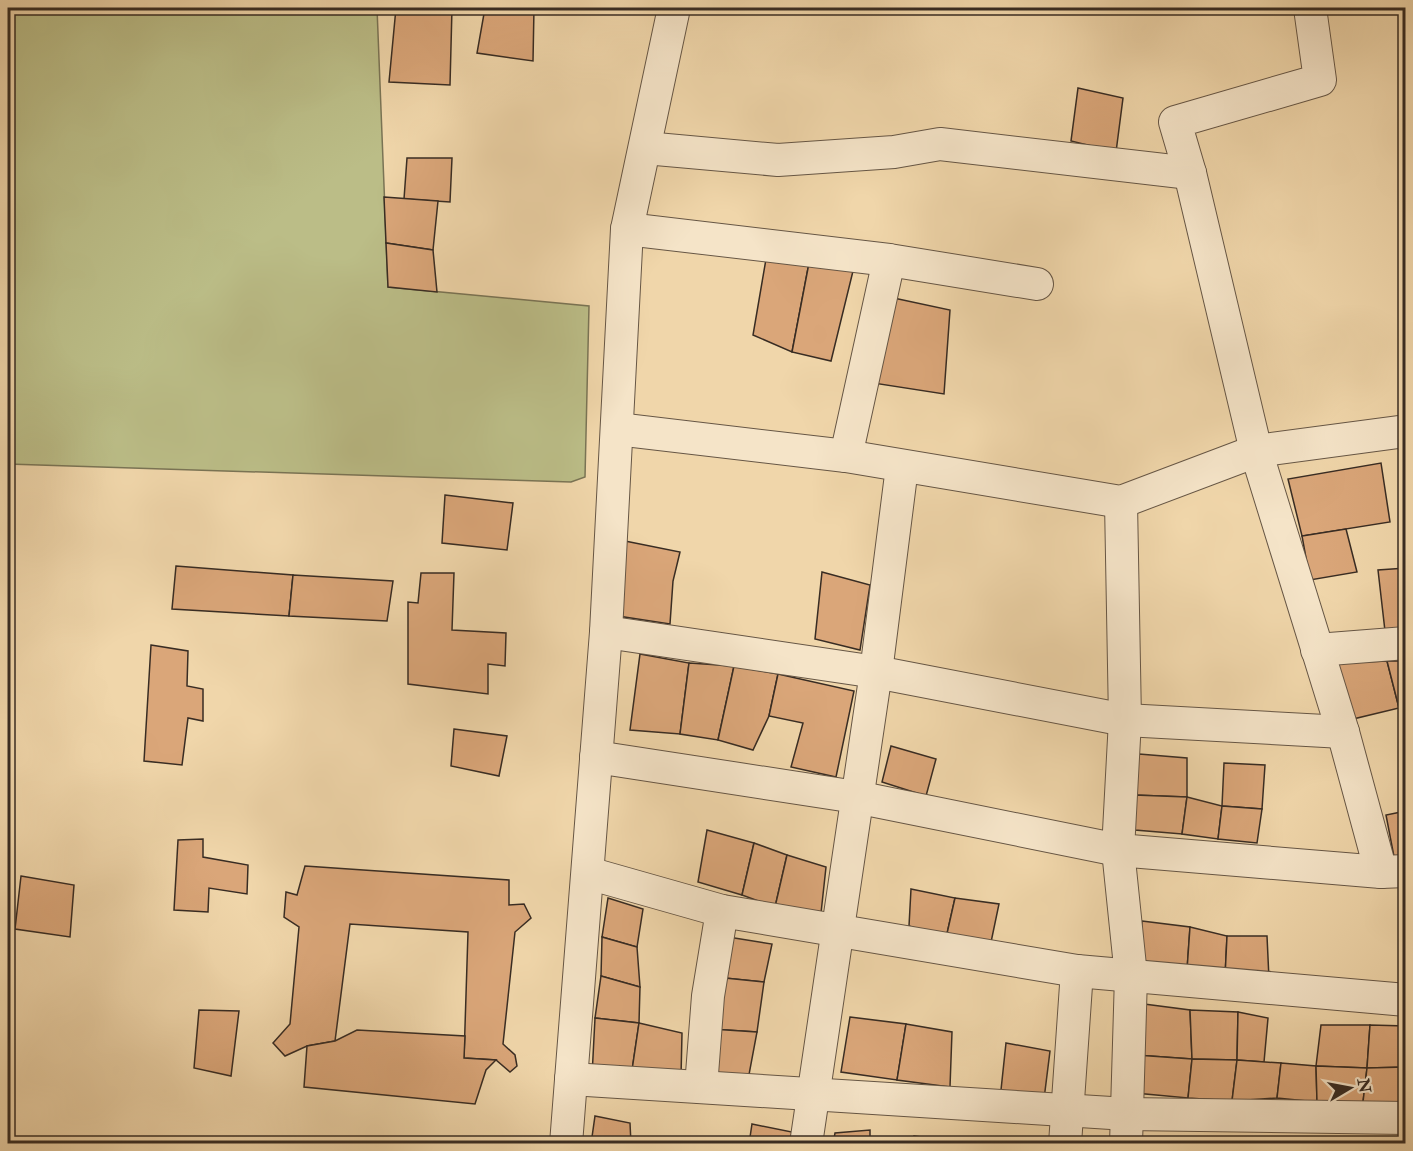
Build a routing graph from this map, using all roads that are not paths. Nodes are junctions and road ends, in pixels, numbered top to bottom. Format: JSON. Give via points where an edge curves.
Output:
{"nodes":[{"id":1,"x":675,"y":8,"type":"edge"},
{"id":2,"x":1310,"y":8,"type":"edge"},
{"id":3,"x":645,"y":148,"type":"junction"},
{"id":4,"x":1190,"y":173,"type":"junction"},
{"id":5,"x":627,"y":229,"type":"junction"},
{"id":6,"x":889,"y":260,"type":"junction"},
{"id":7,"x":1037,"y":285,"type":"dead end"},
{"id":8,"x":617,"y":429,"type":"junction"},
{"id":9,"x":1406,"y":431,"type":"edge"},
{"id":10,"x":1256,"y":451,"type":"junction"},
{"id":11,"x":846,"y":456,"type":"junction"},
{"id":12,"x":902,"y":467,"type":"junction"},
{"id":13,"x":1120,"y":502,"type":"junction"},
{"id":14,"x":606,"y":632,"type":"junction"},
{"id":15,"x":1406,"y":643,"type":"edge"},
{"id":16,"x":1317,"y":650,"type":"junction"},
{"id":17,"x":876,"y":672,"type":"junction"},
{"id":18,"x":1125,"y":720,"type":"junction"},
{"id":19,"x":1343,"y":732,"type":"junction"},
{"id":20,"x":596,"y":757,"type":"junction"},
{"id":21,"x":856,"y":797,"type":"junction"},
{"id":22,"x":1118,"y":850,"type":"junction"},
{"id":23,"x":1393,"y":872,"type":"edge"},
{"id":24,"x":588,"y":873,"type":"junction"},
{"id":25,"x":722,"y":911,"type":"junction"},
{"id":26,"x":836,"y":930,"type":"junction"},
{"id":27,"x":1077,"y":971,"type":"junction"},
{"id":28,"x":1131,"y":976,"type":"junction"},
{"id":29,"x":1406,"y":1000,"type":"edge"},
{"id":30,"x":571,"y":1078,"type":"junction"},
{"id":31,"x":701,"y":1087,"type":"junction"},
{"id":32,"x":811,"y":1094,"type":"junction"},
{"id":33,"x":1067,"y":1111,"type":"junction"},
{"id":34,"x":1406,"y":1118,"type":"edge"},
{"id":35,"x":1126,"y":1129,"type":"edge"},
{"id":36,"x":1289,"y":1131,"type":"edge"},
{"id":37,"x":566,"y":1143,"type":"edge"},
{"id":38,"x":806,"y":1143,"type":"edge"},
{"id":39,"x":1065,"y":1143,"type":"edge"}],
"edges":[{"from":1,"to":3,"type":"street"},
{"from":2,"to":4,"type":"street","via":[[1320,80],[1175,122]]},
{"from":3,"to":4,"type":"street","via":[[778,160],[894,152],[939,144]]},
{"from":3,"to":5,"type":"street"},
{"from":4,"to":10,"type":"street"},
{"from":5,"to":6,"type":"street"},
{"from":5,"to":8,"type":"street"},
{"from":6,"to":7,"type":"street"},
{"from":6,"to":11,"type":"street"},
{"from":8,"to":11,"type":"street"},
{"from":8,"to":14,"type":"street"},
{"from":9,"to":10,"type":"street"},
{"from":10,"to":13,"type":"street"},
{"from":10,"to":16,"type":"street"},
{"from":11,"to":12,"type":"street"},
{"from":12,"to":13,"type":"street"},
{"from":12,"to":17,"type":"street"},
{"from":13,"to":18,"type":"street"},
{"from":14,"to":17,"type":"street"},
{"from":14,"to":20,"type":"street"},
{"from":15,"to":16,"type":"street"},
{"from":16,"to":19,"type":"street"},
{"from":17,"to":18,"type":"street"},
{"from":17,"to":21,"type":"street"},
{"from":18,"to":19,"type":"street"},
{"from":18,"to":22,"type":"street"},
{"from":19,"to":23,"type":"street"},
{"from":20,"to":21,"type":"street"},
{"from":20,"to":24,"type":"street"},
{"from":21,"to":22,"type":"street"},
{"from":21,"to":26,"type":"street"},
{"from":22,"to":23,"type":"street"},
{"from":22,"to":28,"type":"street"},
{"from":24,"to":25,"type":"street"},
{"from":24,"to":30,"type":"street"},
{"from":25,"to":26,"type":"street"},
{"from":25,"to":31,"type":"street","via":[[708,996]]},
{"from":26,"to":27,"type":"street"},
{"from":26,"to":32,"type":"street"},
{"from":27,"to":28,"type":"street"},
{"from":27,"to":33,"type":"street"},
{"from":28,"to":29,"type":"street"},
{"from":28,"to":35,"type":"street"},
{"from":30,"to":31,"type":"street"},
{"from":30,"to":37,"type":"street"},
{"from":31,"to":32,"type":"street"},
{"from":32,"to":33,"type":"street"},
{"from":32,"to":38,"type":"street"},
{"from":33,"to":35,"type":"street"},
{"from":33,"to":39,"type":"street"},
{"from":34,"to":36,"type":"street"},
{"from":35,"to":36,"type":"street"}]}
